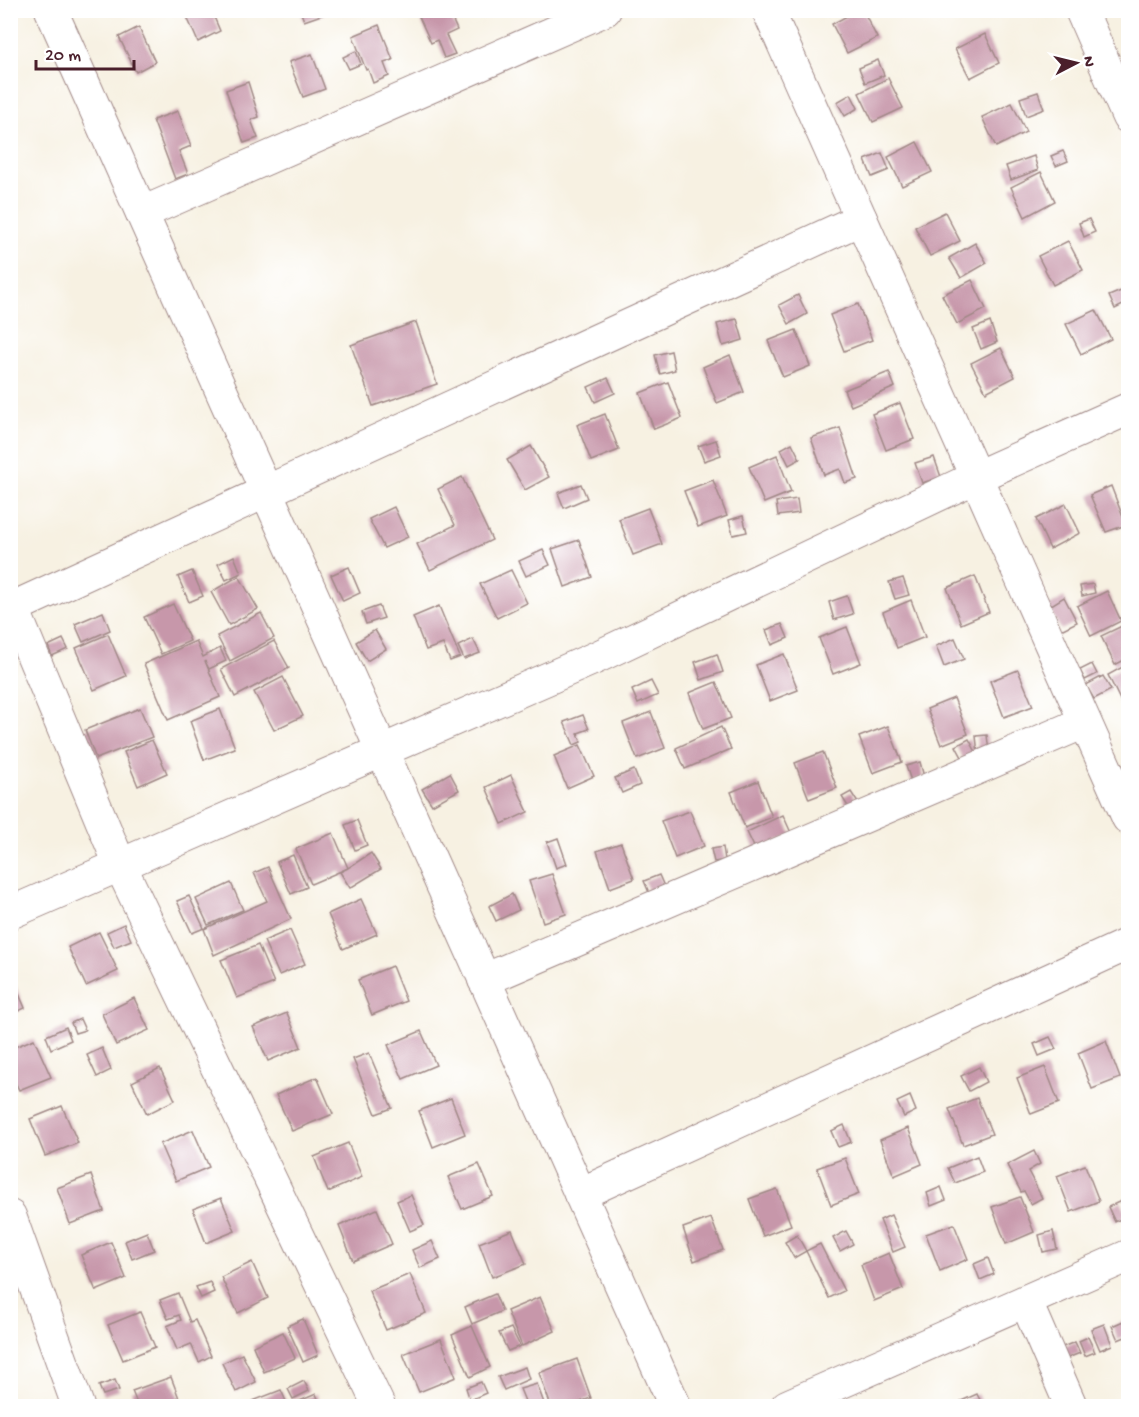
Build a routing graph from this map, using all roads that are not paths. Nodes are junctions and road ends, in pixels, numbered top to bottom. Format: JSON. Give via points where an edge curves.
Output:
{"nodes":[{"id":1,"x":51,"y":10,"type":"edge"},
{"id":2,"x":605,"y":10,"type":"edge"},
{"id":3,"x":768,"y":10,"type":"edge"},
{"id":4,"x":1081,"y":10,"type":"edge"},
{"id":5,"x":1128,"y":117,"type":"edge"},
{"id":6,"x":142,"y":213,"type":"junction"},
{"id":7,"x":861,"y":219,"type":"junction"},
{"id":8,"x":1128,"y":409,"type":"edge"},
{"id":9,"x":976,"y":477,"type":"junction"},
{"id":10,"x":266,"y":492,"type":"junction"},
{"id":11,"x":12,"y":608,"type":"edge"},
{"id":12,"x":1085,"y":722,"type":"junction"},
{"id":13,"x":382,"y":751,"type":"junction"},
{"id":14,"x":1128,"y":818,"type":"edge"},
{"id":15,"x":120,"y":865,"type":"junction"},
{"id":16,"x":10,"y":913,"type":"edge"},
{"id":17,"x":1128,"y":944,"type":"edge"},
{"id":18,"x":484,"y":981,"type":"junction"},
{"id":19,"x":579,"y":1194,"type":"junction"},
{"id":20,"x":10,"y":1216,"type":"edge"},
{"id":21,"x":1128,"y":1256,"type":"edge"},
{"id":22,"x":1026,"y":1302,"type":"junction"},
{"id":23,"x":78,"y":1407,"type":"edge"},
{"id":24,"x":379,"y":1407,"type":"edge"},
{"id":25,"x":675,"y":1407,"type":"edge"},
{"id":26,"x":787,"y":1407,"type":"edge"},
{"id":27,"x":1071,"y":1407,"type":"edge"}],
"edges":[{"from":1,"to":6,"type":"street"},
{"from":2,"to":6,"type":"street"},
{"from":3,"to":7,"type":"street"},
{"from":4,"to":5,"type":"street"},
{"from":6,"to":10,"type":"street"},
{"from":7,"to":9,"type":"street"},
{"from":7,"to":10,"type":"street"},
{"from":8,"to":9,"type":"street"},
{"from":9,"to":12,"type":"street"},
{"from":9,"to":13,"type":"street","via":[[595,658]]},
{"from":10,"to":11,"type":"street"},
{"from":10,"to":13,"type":"street"},
{"from":11,"to":15,"type":"street"},
{"from":12,"to":14,"type":"street"},
{"from":12,"to":18,"type":"street"},
{"from":13,"to":15,"type":"street"},
{"from":13,"to":18,"type":"street"},
{"from":15,"to":16,"type":"street"},
{"from":15,"to":24,"type":"street"},
{"from":17,"to":19,"type":"street"},
{"from":18,"to":19,"type":"street"},
{"from":19,"to":25,"type":"street"},
{"from":20,"to":23,"type":"street"},
{"from":21,"to":22,"type":"street"},
{"from":22,"to":26,"type":"street"},
{"from":22,"to":27,"type":"street"}]}
